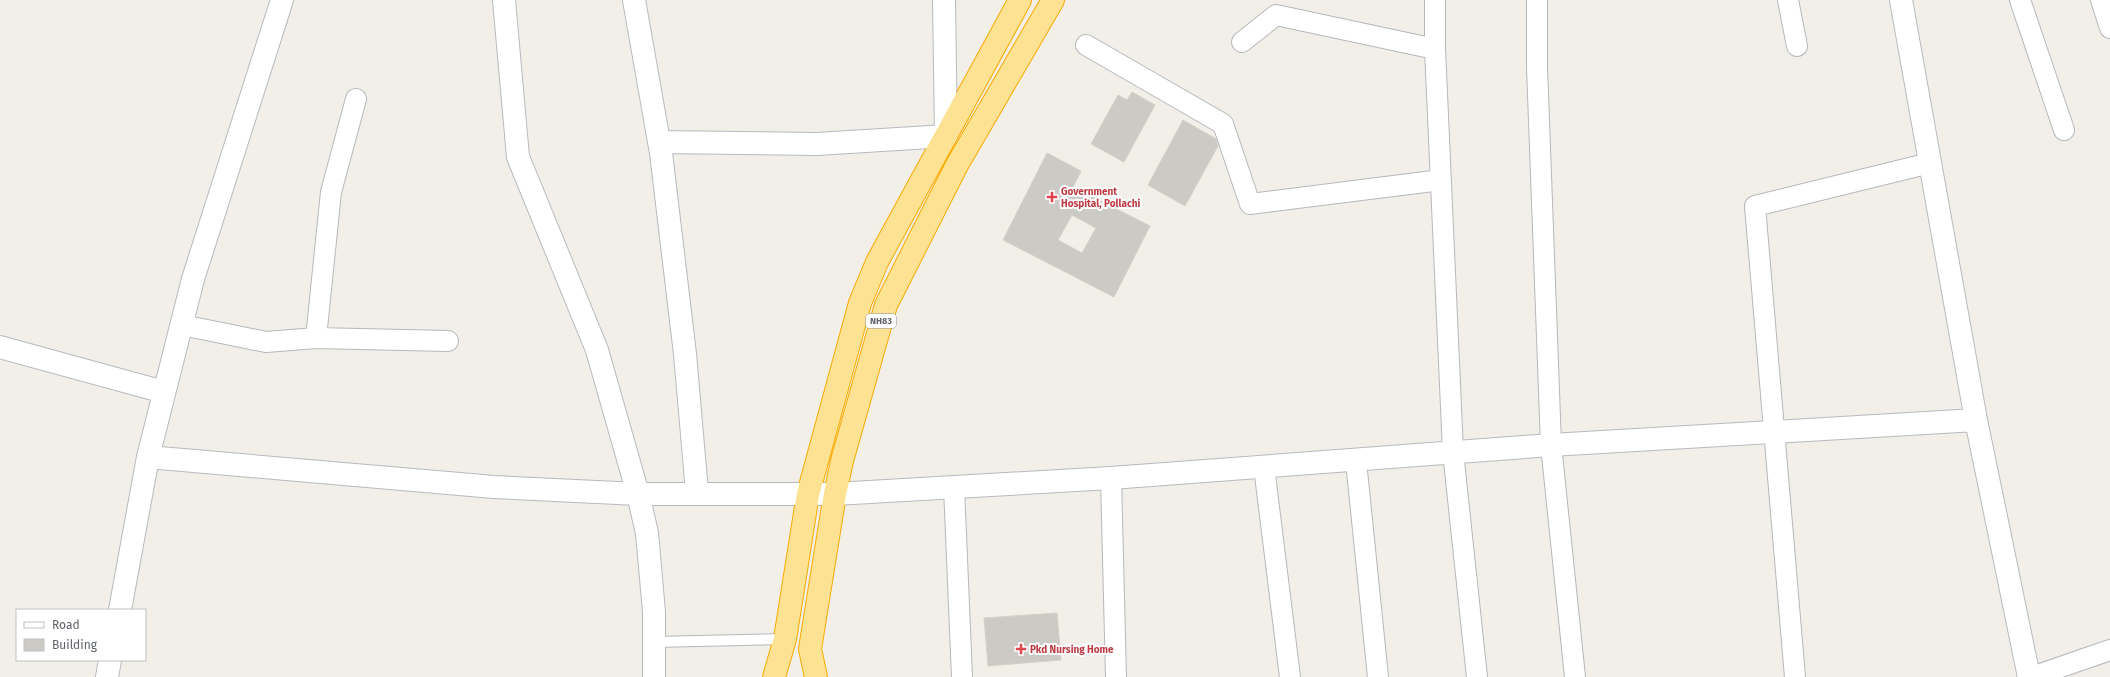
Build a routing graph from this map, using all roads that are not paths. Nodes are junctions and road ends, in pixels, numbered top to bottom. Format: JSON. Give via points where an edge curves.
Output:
{"nodes":[{"id":1,"x":282,"y":0,"type":"edge"},
{"id":2,"x":504,"y":0,"type":"edge"},
{"id":3,"x":634,"y":0,"type":"edge"},
{"id":4,"x":944,"y":0,"type":"edge"},
{"id":5,"x":1020,"y":0,"type":"edge"},
{"id":6,"x":1053,"y":0,"type":"edge"},
{"id":7,"x":1435,"y":0,"type":"edge"},
{"id":8,"x":1537,"y":0,"type":"edge"},
{"id":9,"x":1788,"y":0,"type":"edge"},
{"id":10,"x":1901,"y":0,"type":"edge"},
{"id":11,"x":2020,"y":0,"type":"edge"},
{"id":12,"x":2101,"y":0,"type":"edge"},
{"id":13,"x":2110,"y":28,"type":"edge"},
{"id":14,"x":1242,"y":42,"type":"dead end"},
{"id":15,"x":1086,"y":45,"type":"dead end"},
{"id":16,"x":1796,"y":46,"type":"dead end"},
{"id":17,"x":1435,"y":49,"type":"junction"},
{"id":18,"x":356,"y":99,"type":"dead end"},
{"id":19,"x":2064,"y":130,"type":"dead end"},
{"id":20,"x":946,"y":136,"type":"junction"},
{"id":21,"x":659,"y":142,"type":"junction"},
{"id":22,"x":1930,"y":163,"type":"junction"},
{"id":23,"x":1441,"y":180,"type":"junction"},
{"id":24,"x":182,"y":325,"type":"junction"},
{"id":25,"x":316,"y":338,"type":"junction"},
{"id":26,"x":448,"y":341,"type":"dead end"},
{"id":27,"x":0,"y":347,"type":"edge"},
{"id":28,"x":164,"y":392,"type":"junction"},
{"id":29,"x":1976,"y":420,"type":"junction"},
{"id":30,"x":1774,"y":432,"type":"junction"},
{"id":31,"x":1551,"y":445,"type":"junction"},
{"id":32,"x":1453,"y":452,"type":"junction"},
{"id":33,"x":148,"y":457,"type":"junction"},
{"id":34,"x":1356,"y":461,"type":"junction"},
{"id":35,"x":1264,"y":467,"type":"junction"},
{"id":36,"x":1111,"y":478,"type":"junction"},
{"id":37,"x":954,"y":487,"type":"junction"},
{"id":38,"x":697,"y":492,"type":"junction"},
{"id":39,"x":638,"y":494,"type":"junction"},
{"id":40,"x":808,"y":494,"type":"junction"},
{"id":41,"x":835,"y":494,"type":"junction"},
{"id":42,"x":120,"y":609,"type":"edge"},
{"id":43,"x":785,"y":639,"type":"junction"},
{"id":44,"x":654,"y":642,"type":"junction"},
{"id":45,"x":2110,"y":650,"type":"edge"},
{"id":46,"x":110,"y":661,"type":"edge"},
{"id":47,"x":107,"y":677,"type":"edge"},
{"id":48,"x":654,"y":677,"type":"edge"},
{"id":49,"x":774,"y":677,"type":"edge"},
{"id":50,"x":816,"y":677,"type":"edge"},
{"id":51,"x":962,"y":677,"type":"edge"},
{"id":52,"x":1116,"y":677,"type":"edge"},
{"id":53,"x":1290,"y":677,"type":"edge"},
{"id":54,"x":1378,"y":677,"type":"edge"},
{"id":55,"x":1477,"y":677,"type":"edge"},
{"id":56,"x":1575,"y":677,"type":"edge"},
{"id":57,"x":1796,"y":677,"type":"edge"},
{"id":58,"x":2031,"y":677,"type":"edge"}],
"edges":[{"from":1,"to":24,"type":"street","via":[[193,279]]},
{"from":2,"to":39,"type":"street","via":[[518,157],[597,350]]},
{"from":3,"to":21,"type":"street"},
{"from":4,"to":20,"type":"street"},
{"from":5,"to":20,"type":"highway","number":"NH83"},
{"from":6,"to":41,"type":"highway","number":"NH83","via":[[957,165],[886,305]]},
{"from":7,"to":17,"type":"street"},
{"from":8,"to":31,"type":"street","via":[[1537,67]]},
{"from":9,"to":16,"type":"street"},
{"from":10,"to":22,"type":"street"},
{"from":11,"to":19,"type":"street"},
{"from":12,"to":13,"type":"street"},
{"from":14,"to":17,"type":"street","via":[[1276,15]]},
{"from":15,"to":23,"type":"street","via":[[1223,124],[1250,204]]},
{"from":17,"to":23,"type":"street"},
{"from":18,"to":25,"type":"street","via":[[331,192]]},
{"from":20,"to":21,"type":"street","via":[[817,144]]},
{"from":20,"to":40,"type":"highway","number":"NH83","via":[[878,262],[860,303]]},
{"from":21,"to":38,"type":"street","via":[[685,354]]},
{"from":22,"to":29,"type":"street"},
{"from":22,"to":30,"type":"street","via":[[1755,206]]},
{"from":23,"to":32,"type":"street"},
{"from":24,"to":25,"type":"street","via":[[266,342]]},
{"from":24,"to":28,"type":"street"},
{"from":25,"to":26,"type":"street"},
{"from":27,"to":28,"type":"street"},
{"from":28,"to":33,"type":"street"},
{"from":29,"to":30,"type":"street"},
{"from":29,"to":58,"type":"street"},
{"from":30,"to":31,"type":"street"},
{"from":30,"to":57,"type":"street"},
{"from":31,"to":32,"type":"street"},
{"from":31,"to":56,"type":"street"},
{"from":32,"to":34,"type":"street"},
{"from":32,"to":55,"type":"street"},
{"from":33,"to":39,"type":"street","via":[[494,487]]},
{"from":33,"to":42,"type":"street"},
{"from":34,"to":35,"type":"street"},
{"from":34,"to":54,"type":"street"},
{"from":35,"to":36,"type":"street"},
{"from":35,"to":53,"type":"street"},
{"from":36,"to":37,"type":"street"},
{"from":36,"to":52,"type":"street"},
{"from":37,"to":41,"type":"street"},
{"from":37,"to":51,"type":"street"},
{"from":38,"to":39,"type":"street"},
{"from":38,"to":40,"type":"street"},
{"from":39,"to":44,"type":"street","via":[[647,533]]},
{"from":40,"to":41,"type":"street"},
{"from":40,"to":43,"type":"highway","number":"NH83"},
{"from":41,"to":50,"type":"highway","number":"NH83","via":[[810,649]]},
{"from":43,"to":44,"type":"lane"},
{"from":43,"to":49,"type":"highway","number":"NH83"},
{"from":44,"to":48,"type":"street"},
{"from":45,"to":58,"type":"street"},
{"from":46,"to":47,"type":"street"}]}
